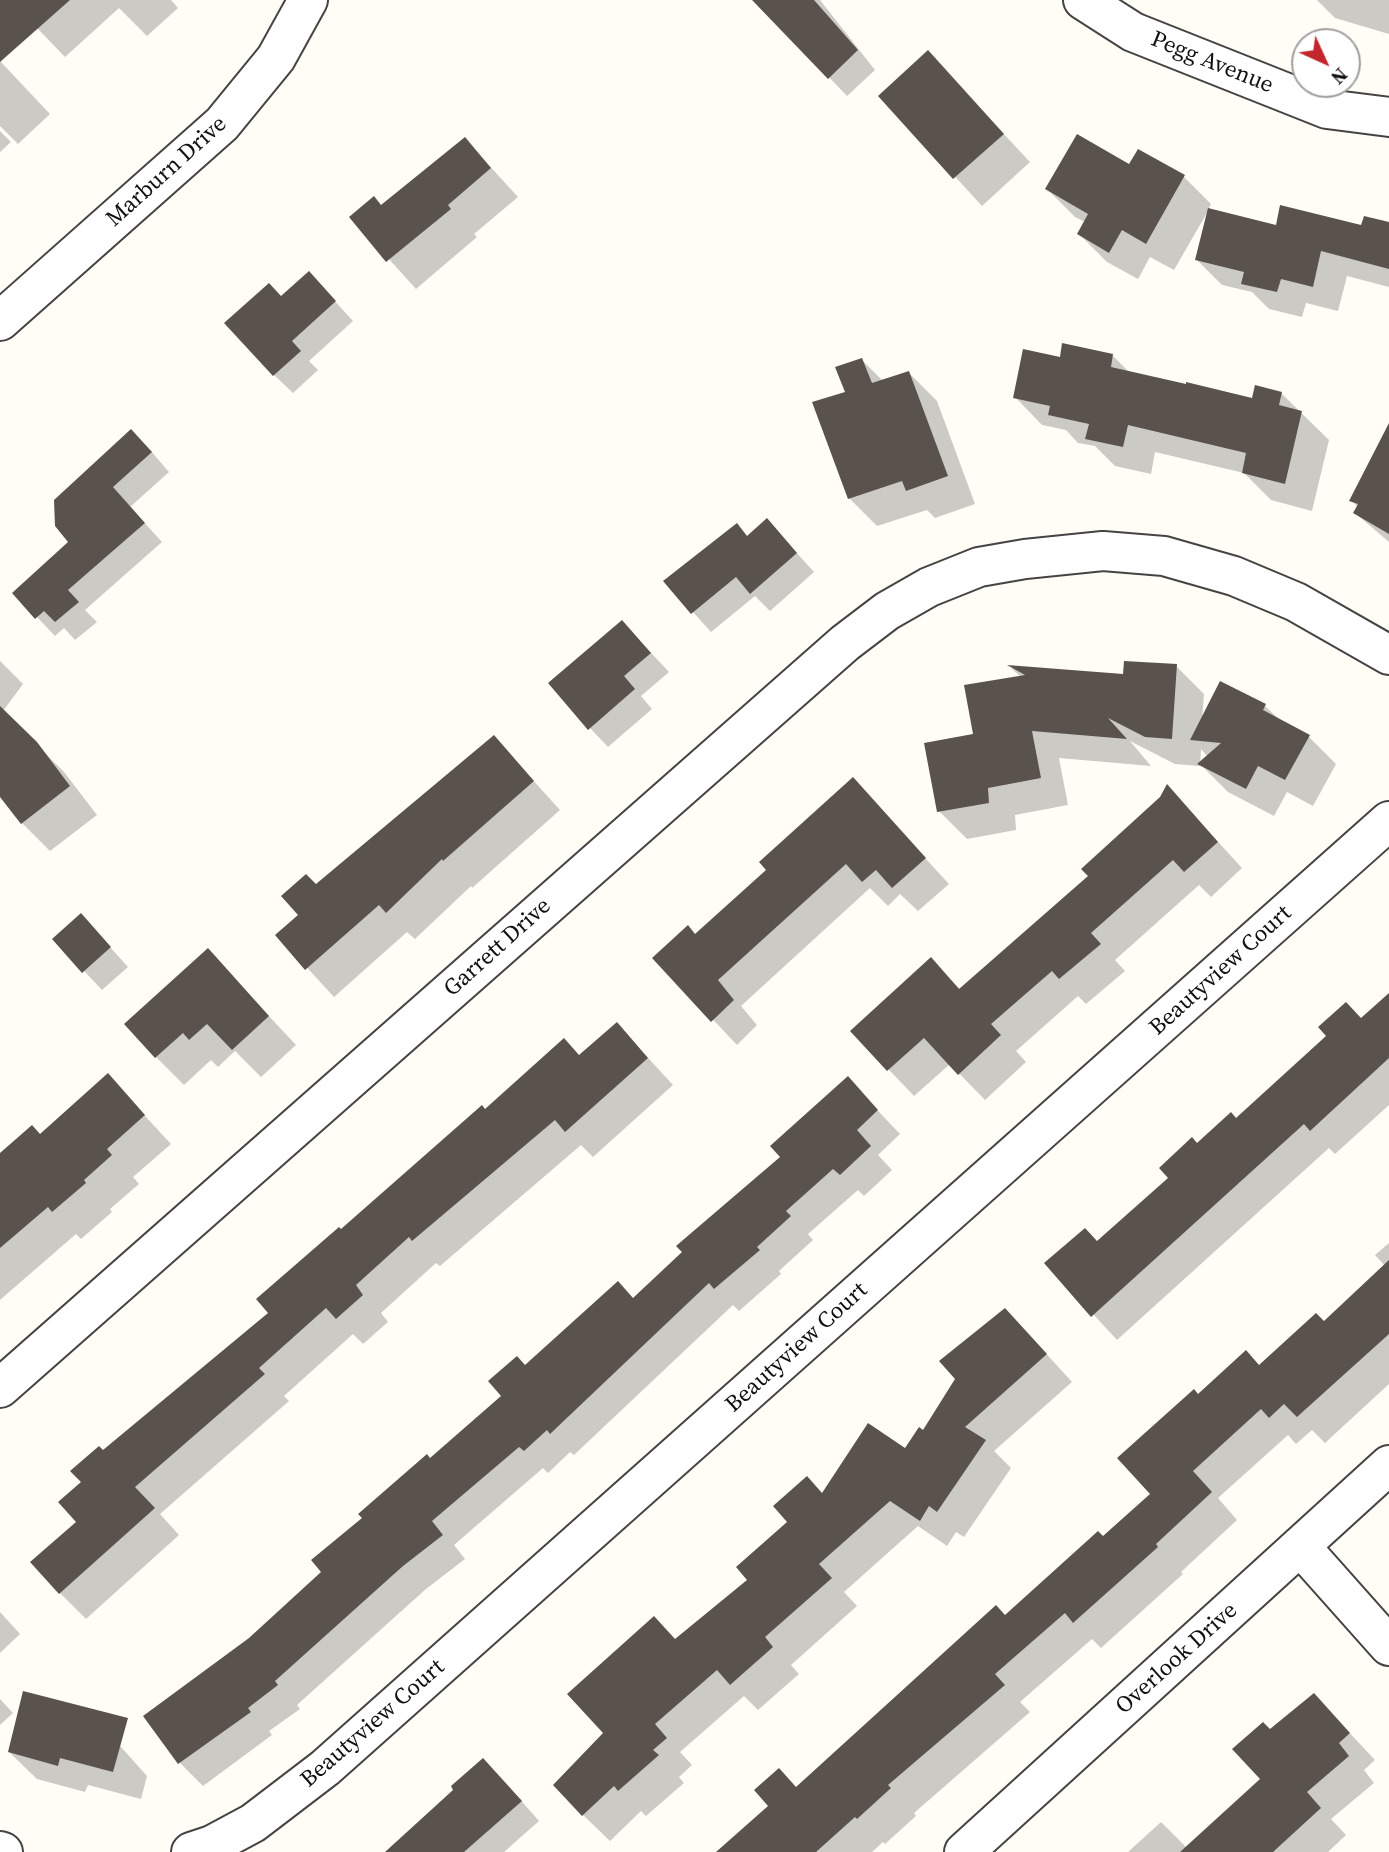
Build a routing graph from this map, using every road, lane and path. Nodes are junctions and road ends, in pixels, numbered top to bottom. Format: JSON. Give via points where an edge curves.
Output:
{"nodes":[{"id":1,"x":308,"y":0,"type":"edge"},
{"id":2,"x":1083,"y":0,"type":"edge"},
{"id":3,"x":1389,"y":117,"type":"edge"},
{"id":4,"x":0,"y":321,"type":"edge"},
{"id":5,"x":1389,"y":655,"type":"edge"},
{"id":6,"x":1389,"y":821,"type":"edge"},
{"id":7,"x":0,"y":1388,"type":"edge"},
{"id":8,"x":1389,"y":1465,"type":"edge"},
{"id":9,"x":1300,"y":1546,"type":"junction"},
{"id":10,"x":1389,"y":1646,"type":"edge"},
{"id":11,"x":191,"y":1852,"type":"edge"},
{"id":12,"x":964,"y":1852,"type":"edge"}],
"edges":[{"from":1,"to":4,"type":"street","name":"Marburn Drive","via":[[276,58],[222,124]]},
{"from":2,"to":3,"type":"street","name":"Pegg Avenue","via":[[1133,32],[1326,110]]},
{"from":5,"to":7,"type":"street","name":"Garrett Drive","via":[[1296,602],[1234,576],[1164,556],[1103,551],[1025,559],[979,567],[929,587],[845,643]]},
{"from":6,"to":11,"type":"street","name":"Beautyview Court","via":[[325,1768],[254,1823]]},
{"from":8,"to":9,"type":"street","name":"Overlook Drive"},
{"from":9,"to":10,"type":"street"},
{"from":9,"to":12,"type":"street","name":"Overlook Drive"}]}
